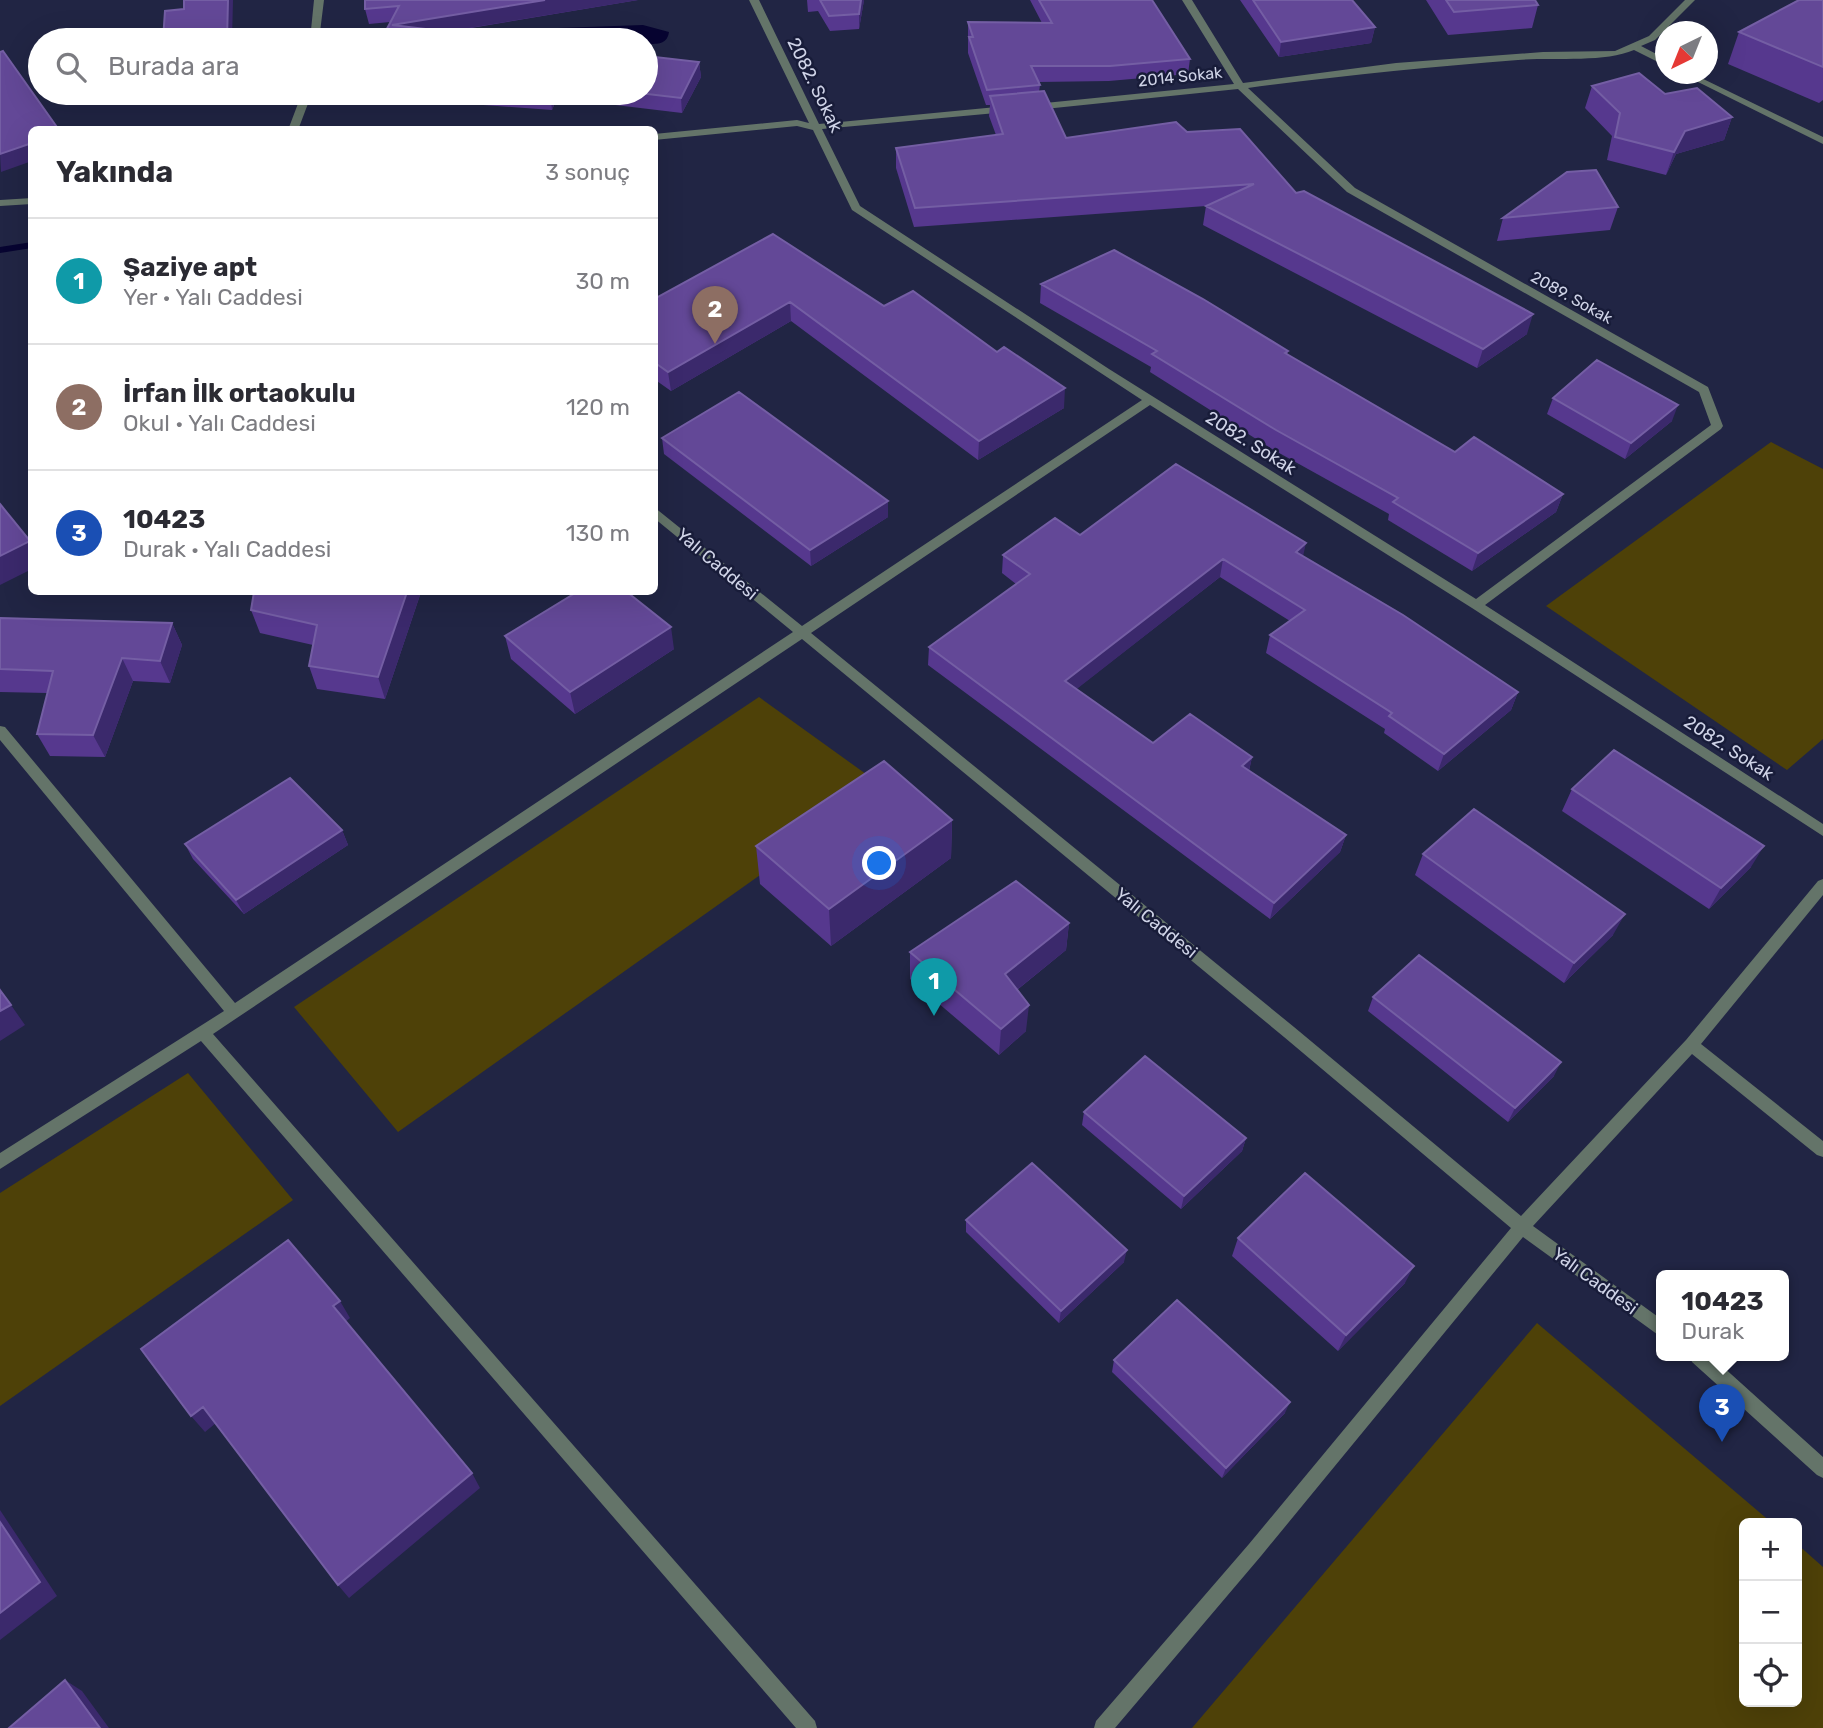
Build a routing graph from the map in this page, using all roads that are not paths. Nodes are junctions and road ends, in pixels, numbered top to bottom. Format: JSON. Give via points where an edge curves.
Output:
{"nodes":[{"id":1,"x":319,"y":0,"type":"edge"},
{"id":2,"x":754,"y":0,"type":"edge"},
{"id":3,"x":1187,"y":0,"type":"edge"},
{"id":4,"x":1690,"y":0,"type":"edge"},
{"id":5,"x":316,"y":28,"type":"edge"},
{"id":6,"x":1633,"y":46,"type":"junction"},
{"id":7,"x":1655,"y":57,"type":"edge"},
{"id":8,"x":1707,"y":84,"type":"edge"},
{"id":9,"x":1240,"y":86,"type":"junction"},
{"id":10,"x":302,"y":105,"type":"edge"},
{"id":11,"x":1028,"y":107,"type":"edge"},
{"id":12,"x":1014,"y":108,"type":"edge"},
{"id":13,"x":295,"y":126,"type":"edge"},
{"id":14,"x":814,"y":127,"type":"junction"},
{"id":15,"x":658,"y":137,"type":"edge"},
{"id":16,"x":1823,"y":141,"type":"edge"},
{"id":17,"x":28,"y":201,"type":"edge"},
{"id":18,"x":0,"y":203,"type":"edge"},
{"id":19,"x":1150,"y":400,"type":"junction"},
{"id":20,"x":658,"y":514,"type":"edge"},
{"id":21,"x":1476,"y":605,"type":"junction"},
{"id":22,"x":801,"y":634,"type":"junction"},
{"id":23,"x":0,"y":731,"type":"edge"},
{"id":24,"x":1823,"y":831,"type":"edge"},
{"id":25,"x":1823,"y":885,"type":"edge"},
{"id":26,"x":234,"y":1012,"type":"junction"},
{"id":27,"x":203,"y":1033,"type":"junction"},
{"id":28,"x":1691,"y":1045,"type":"junction"},
{"id":29,"x":1823,"y":1150,"type":"edge"},
{"id":30,"x":0,"y":1162,"type":"edge"},
{"id":31,"x":1522,"y":1227,"type":"junction"},
{"id":32,"x":1656,"y":1325,"type":"edge"},
{"id":33,"x":1704,"y":1361,"type":"edge"},
{"id":34,"x":1823,"y":1469,"type":"edge"},
{"id":35,"x":808,"y":1728,"type":"edge"},
{"id":36,"x":1103,"y":1728,"type":"edge"}],
"edges":[{"from":1,"to":5,"type":"street"},
{"from":2,"to":14,"type":"street","name":"2082. Sokak"},
{"from":3,"to":9,"type":"street","name":"2089. Sokak"},
{"from":4,"to":6,"type":"street","name":"2014 Sokak","via":[[1652,38]]},
{"from":6,"to":7,"type":"street"},
{"from":6,"to":9,"type":"street","name":"2014 Sokak","via":[[1617,54],[1396,66]]},
{"from":8,"to":16,"type":"street"},
{"from":9,"to":11,"type":"street","name":"2014 Sokak"},
{"from":9,"to":21,"type":"street","name":"2089. Sokak","via":[[1351,190],[1704,390],[1717,426]]},
{"from":10,"to":13,"type":"street"},
{"from":12,"to":14,"type":"street"},
{"from":14,"to":15,"type":"street","via":[[797,123]]},
{"from":14,"to":19,"type":"street","name":"2082. Sokak","via":[[856,208]]},
{"from":17,"to":18,"type":"street"},
{"from":19,"to":21,"type":"street","name":"2082. Sokak"},
{"from":19,"to":22,"type":"street"},
{"from":20,"to":22,"type":"street","name":"Yalı Caddesi"},
{"from":21,"to":24,"type":"street","name":"2082. Sokak"},
{"from":22,"to":26,"type":"street"},
{"from":22,"to":31,"type":"street","name":"Yalı Caddesi"},
{"from":23,"to":26,"type":"street"},
{"from":25,"to":28,"type":"street"},
{"from":26,"to":27,"type":"street"},
{"from":27,"to":30,"type":"street"},
{"from":27,"to":35,"type":"street"},
{"from":28,"to":29,"type":"street"},
{"from":28,"to":31,"type":"street"},
{"from":31,"to":32,"type":"street","name":"Yalı Caddesi"},
{"from":31,"to":36,"type":"street"},
{"from":33,"to":34,"type":"street"}]}
